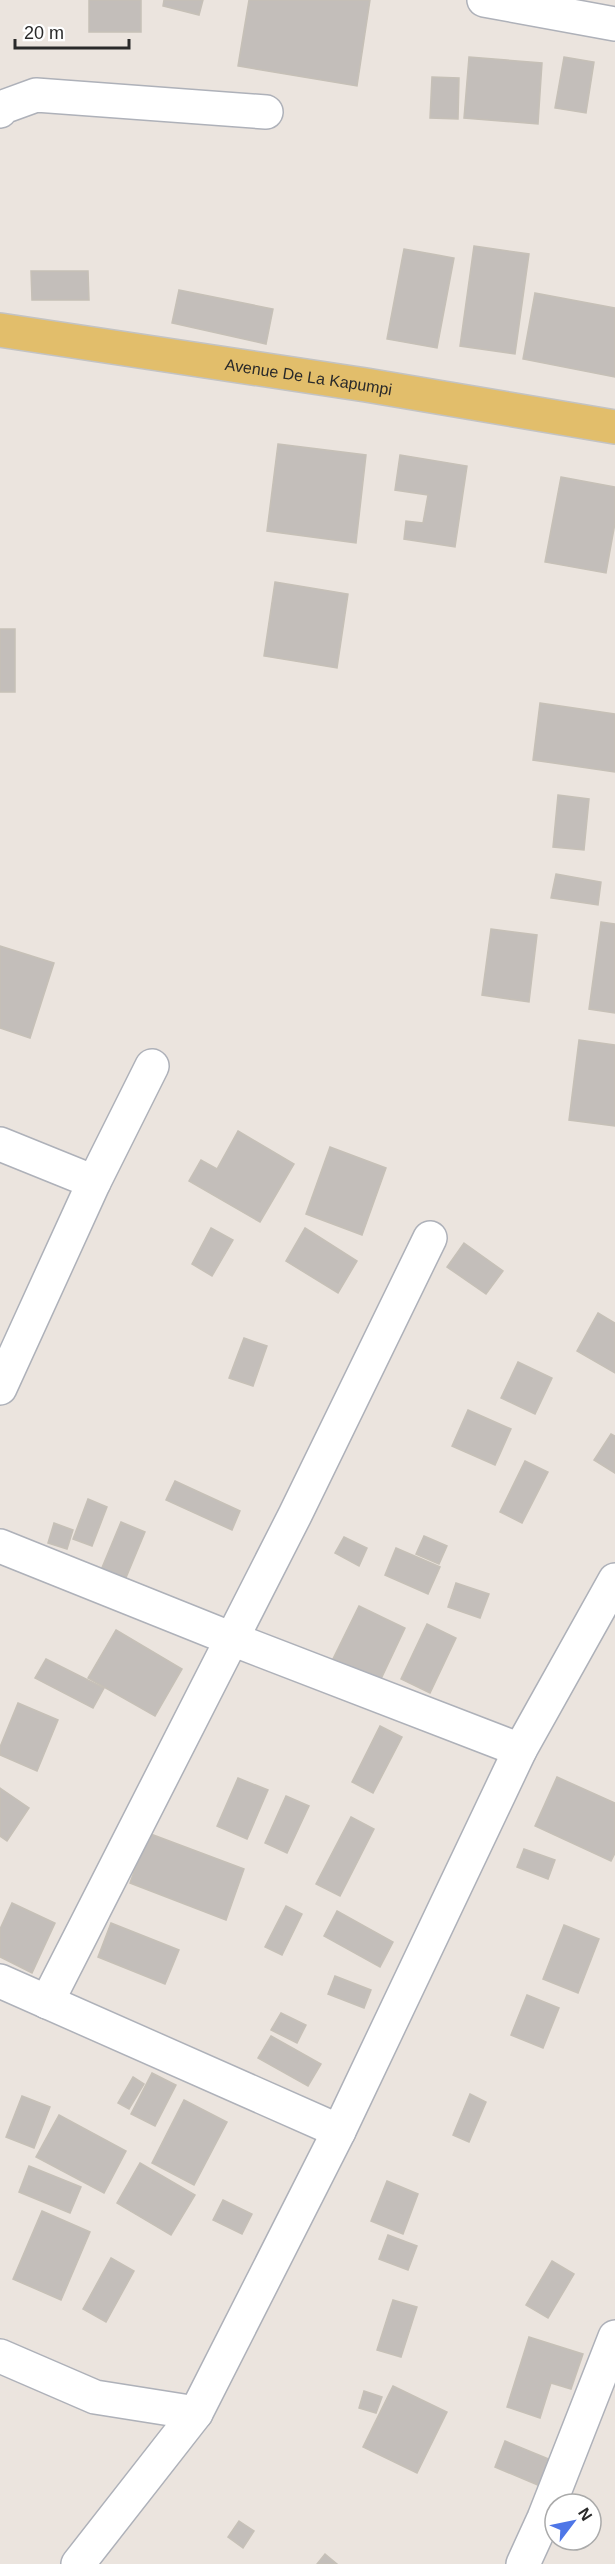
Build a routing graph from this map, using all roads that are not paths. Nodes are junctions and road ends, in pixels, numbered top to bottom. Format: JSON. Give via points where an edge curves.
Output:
{"nodes":[{"id":1,"x":484,"y":0,"type":"edge"},
{"id":2,"x":615,"y":24,"type":"edge"},
{"id":3,"x":0,"y":111,"type":"edge"},
{"id":4,"x":266,"y":112,"type":"dead end"},
{"id":5,"x":0,"y":330,"type":"edge"},
{"id":6,"x":615,"y":427,"type":"edge"},
{"id":7,"x":152,"y":1066,"type":"dead end"},
{"id":8,"x":0,"y":1144,"type":"edge"},
{"id":9,"x":94,"y":1182,"type":"junction"},
{"id":10,"x":430,"y":1238,"type":"dead end"},
{"id":11,"x":0,"y":1388,"type":"edge"},
{"id":12,"x":0,"y":1546,"type":"edge"},
{"id":13,"x":615,"y":1580,"type":"edge"},
{"id":14,"x":232,"y":1639,"type":"junction"},
{"id":15,"x":520,"y":1750,"type":"junction"},
{"id":16,"x":0,"y":1981,"type":"edge"},
{"id":17,"x":47,"y":2002,"type":"junction"},
{"id":18,"x":339,"y":2131,"type":"junction"},
{"id":19,"x":615,"y":2337,"type":"edge"},
{"id":20,"x":0,"y":2356,"type":"edge"},
{"id":21,"x":196,"y":2413,"type":"junction"},
{"id":22,"x":86,"y":2562,"type":"edge"},
{"id":23,"x":523,"y":2564,"type":"edge"}],
"edges":[{"from":1,"to":2,"type":"street"},
{"from":3,"to":4,"type":"street","via":[[36,95]]},
{"from":5,"to":6,"type":"main road","name":"Avenue De La Kapumpi"},
{"from":7,"to":9,"type":"street"},
{"from":8,"to":9,"type":"street"},
{"from":9,"to":11,"type":"street"},
{"from":10,"to":14,"type":"street"},
{"from":12,"to":14,"type":"street"},
{"from":13,"to":15,"type":"street"},
{"from":14,"to":15,"type":"street"},
{"from":14,"to":17,"type":"street"},
{"from":15,"to":18,"type":"street"},
{"from":16,"to":17,"type":"street"},
{"from":17,"to":18,"type":"street"},
{"from":18,"to":21,"type":"street"},
{"from":19,"to":23,"type":"street"},
{"from":20,"to":21,"type":"street","via":[[95,2397]]},
{"from":21,"to":22,"type":"street"}]}
